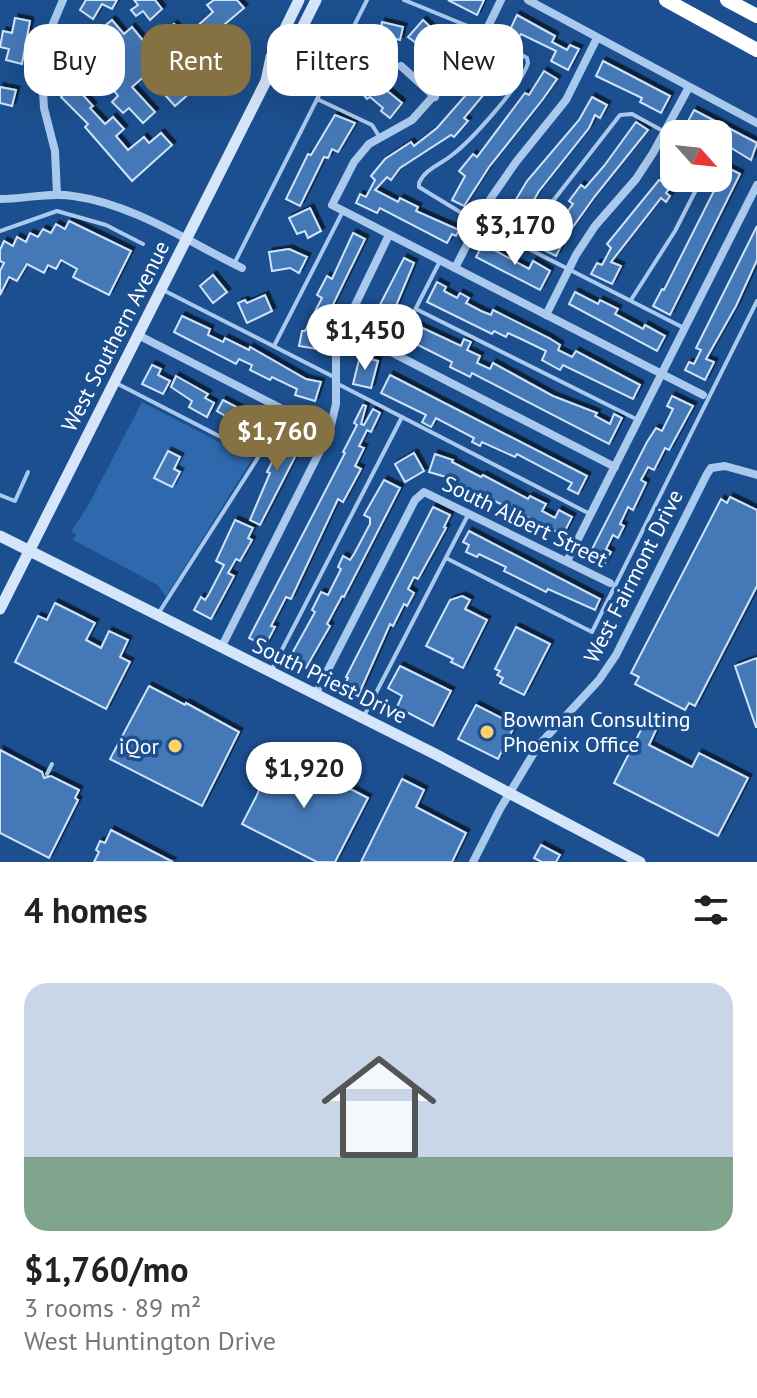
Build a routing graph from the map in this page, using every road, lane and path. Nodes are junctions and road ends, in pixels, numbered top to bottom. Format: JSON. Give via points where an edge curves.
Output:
{"nodes":[{"id":1,"x":63,"y":0,"type":"edge"},
{"id":2,"x":299,"y":0,"type":"edge"},
{"id":3,"x":316,"y":0,"type":"edge"},
{"id":4,"x":367,"y":0,"type":"edge"},
{"id":5,"x":404,"y":0,"type":"edge"},
{"id":6,"x":501,"y":0,"type":"edge"},
{"id":7,"x":528,"y":0,"type":"edge"},
{"id":8,"x":666,"y":0,"type":"edge"},
{"id":9,"x":727,"y":0,"type":"edge"},
{"id":10,"x":757,"y":16,"type":"edge"},
{"id":11,"x":463,"y":24,"type":"edge"},
{"id":12,"x":489,"y":24,"type":"edge"},
{"id":13,"x":597,"y":38,"type":"junction"},
{"id":14,"x":757,"y":50,"type":"edge"},
{"id":15,"x":523,"y":56,"type":"edge"},
{"id":16,"x":401,"y":66,"type":"dead end"},
{"id":17,"x":523,"y":75,"type":"edge"},
{"id":18,"x":266,"y":81,"type":"junction"},
{"id":19,"x":689,"y":87,"type":"junction"},
{"id":20,"x":507,"y":96,"type":"edge"},
{"id":21,"x":435,"y":97,"type":"joint"},
{"id":22,"x":317,"y":99,"type":"junction"},
{"id":23,"x":671,"y":120,"type":"edge"},
{"id":24,"x":757,"y":123,"type":"edge"},
{"id":25,"x":660,"y":129,"type":"edge"},
{"id":26,"x":380,"y":138,"type":"junction"},
{"id":27,"x":660,"y":140,"type":"edge"},
{"id":28,"x":757,"y":185,"type":"edge"},
{"id":29,"x":695,"y":192,"type":"edge"},
{"id":30,"x":57,"y":194,"type":"junction"},
{"id":31,"x":0,"y":199,"type":"edge"},
{"id":32,"x":343,"y":211,"type":"junction"},
{"id":33,"x":478,"y":223,"type":"junction"},
{"id":34,"x":0,"y":231,"type":"edge"},
{"id":35,"x":389,"y":235,"type":"junction"},
{"id":36,"x":186,"y":240,"type":"junction"},
{"id":37,"x":143,"y":244,"type":"dead end"},
{"id":38,"x":525,"y":247,"type":"junction"},
{"id":39,"x":440,"y":260,"type":"junction"},
{"id":40,"x":238,"y":266,"type":"joint"},
{"id":41,"x":455,"y":268,"type":"junction"},
{"id":42,"x":569,"y":269,"type":"junction"},
{"id":43,"x":161,"y":289,"type":"junction"},
{"id":44,"x":631,"y":301,"type":"junction"},
{"id":45,"x":757,"y":301,"type":"edge"},
{"id":46,"x":416,"y":309,"type":"junction"},
{"id":47,"x":546,"y":315,"type":"junction"},
{"id":48,"x":344,"y":328,"type":"junction"},
{"id":49,"x":685,"y":328,"type":"junction"},
{"id":50,"x":138,"y":335,"type":"junction"},
{"id":51,"x":274,"y":346,"type":"junction"},
{"id":52,"x":393,"y":353,"type":"junction"},
{"id":53,"x":662,"y":374,"type":"junction"},
{"id":54,"x":336,"y":380,"type":"junction"},
{"id":55,"x":114,"y":382,"type":"junction"},
{"id":56,"x":703,"y":395,"type":"dead end"},
{"id":57,"x":282,"y":409,"type":"junction"},
{"id":58,"x":402,"y":417,"type":"junction"},
{"id":59,"x":638,"y":420,"type":"junction"},
{"id":60,"x":329,"y":433,"type":"junction"},
{"id":61,"x":259,"y":456,"type":"junction"},
{"id":62,"x":615,"y":467,"type":"junction"},
{"id":63,"x":28,"y":472,"type":"dead end"},
{"id":64,"x":757,"y":475,"type":"edge"},
{"id":65,"x":0,"y":495,"type":"edge"},
{"id":66,"x":469,"y":512,"type":"junction"},
{"id":67,"x":591,"y":514,"type":"junction"},
{"id":68,"x":0,"y":536,"type":"edge"},
{"id":69,"x":29,"y":551,"type":"junction"},
{"id":70,"x":446,"y":558,"type":"junction"},
{"id":71,"x":567,"y":561,"type":"junction"},
{"id":72,"x":610,"y":583,"type":"dead end"},
{"id":73,"x":0,"y":609,"type":"edge"},
{"id":74,"x":157,"y":616,"type":"junction"},
{"id":75,"x":221,"y":648,"type":"junction"},
{"id":76,"x":270,"y":673,"type":"junction"},
{"id":77,"x":315,"y":695,"type":"junction"},
{"id":78,"x":363,"y":719,"type":"junction"},
{"id":79,"x":52,"y":764,"type":"dead end"},
{"id":80,"x":47,"y":774,"type":"dead end"},
{"id":81,"x":509,"y":793,"type":"junction"},
{"id":82,"x":473,"y":862,"type":"edge"},
{"id":83,"x":640,"y":862,"type":"edge"}],
"edges":[{"from":1,"to":30,"type":"street","via":[[42,75]]},
{"from":2,"to":18,"type":"main road","name":"West Southern Avenue","via":[[271,57]]},
{"from":3,"to":18,"type":"main road","name":"West Southern Avenue","via":[[285,62]]},
{"from":4,"to":22,"type":"lane"},
{"from":5,"to":11,"type":"lane"},
{"from":6,"to":12,"type":"street"},
{"from":7,"to":13,"type":"street"},
{"from":8,"to":14,"type":"highway"},
{"from":9,"to":10,"type":"highway"},
{"from":13,"to":19,"type":"street"},
{"from":13,"to":33,"type":"street","via":[[566,100],[516,162]]},
{"from":15,"to":17,"type":"lane"},
{"from":16,"to":21,"type":"street"},
{"from":18,"to":36,"type":"main road","name":"West Southern Avenue"},
{"from":19,"to":23,"type":"street"},
{"from":19,"to":24,"type":"street"},
{"from":20,"to":33,"type":"lane","via":[[464,146],[428,170],[419,183]]},
{"from":21,"to":26,"type":"street","via":[[412,120]]},
{"from":22,"to":26,"type":"lane","via":[[372,125]]},
{"from":22,"to":40,"type":"lane"},
{"from":25,"to":38,"type":"lane","via":[[632,114],[620,115],[549,206]]},
{"from":26,"to":32,"type":"street","via":[[354,162],[332,205]]},
{"from":27,"to":42,"type":"street"},
{"from":28,"to":49,"type":"street"},
{"from":29,"to":44,"type":"lane"},
{"from":30,"to":31,"type":"street"},
{"from":30,"to":36,"type":"street","via":[[112,205]]},
{"from":32,"to":35,"type":"street"},
{"from":32,"to":51,"type":"lane"},
{"from":33,"to":38,"type":"lane"},
{"from":33,"to":41,"type":"street"},
{"from":34,"to":37,"type":"lane","via":[[57,211],[106,225]]},
{"from":35,"to":39,"type":"street"},
{"from":35,"to":48,"type":"street"},
{"from":36,"to":40,"type":"street"},
{"from":36,"to":43,"type":"main road","name":"West Southern Avenue"},
{"from":38,"to":42,"type":"lane"},
{"from":39,"to":41,"type":"street"},
{"from":39,"to":46,"type":"lane"},
{"from":41,"to":47,"type":"street"},
{"from":42,"to":44,"type":"lane"},
{"from":42,"to":47,"type":"street"},
{"from":43,"to":50,"type":"main road","name":"West Southern Avenue"},
{"from":43,"to":51,"type":"lane"},
{"from":44,"to":49,"type":"lane"},
{"from":45,"to":70,"type":"lane","via":[[592,632]]},
{"from":46,"to":52,"type":"lane"},
{"from":46,"to":59,"type":"lane"},
{"from":47,"to":53,"type":"street"},
{"from":48,"to":52,"type":"street"},
{"from":48,"to":54,"type":"street"},
{"from":49,"to":53,"type":"street"},
{"from":50,"to":55,"type":"main road","name":"West Southern Avenue"},
{"from":50,"to":57,"type":"street"},
{"from":51,"to":54,"type":"lane"},
{"from":52,"to":62,"type":"street"},
{"from":53,"to":56,"type":"street"},
{"from":53,"to":59,"type":"street"},
{"from":54,"to":58,"type":"lane"},
{"from":54,"to":60,"type":"street"},
{"from":55,"to":61,"type":"lane"},
{"from":55,"to":69,"type":"main road","name":"West Southern Avenue"},
{"from":57,"to":60,"type":"street"},
{"from":57,"to":61,"type":"lane"},
{"from":58,"to":67,"type":"lane"},
{"from":58,"to":76,"type":"lane"},
{"from":59,"to":62,"type":"street"},
{"from":60,"to":75,"type":"street"},
{"from":61,"to":74,"type":"lane"},
{"from":62,"to":67,"type":"street"},
{"from":63,"to":65,"type":"lane","via":[[15,501]]},
{"from":64,"to":81,"type":"street","name":"West Fairmont Drive","via":[[730,466],[711,468],[616,655],[545,737]]},
{"from":66,"to":70,"type":"lane"},
{"from":66,"to":71,"type":"street","name":"South Albert Street"},
{"from":66,"to":77,"type":"street","name":"South Albert Street","via":[[424,492],[415,500]]},
{"from":67,"to":71,"type":"street"},
{"from":68,"to":69,"type":"main road","name":"South Priest Drive"},
{"from":69,"to":73,"type":"main road","name":"West Southern Avenue"},
{"from":69,"to":74,"type":"main road","name":"South Priest Drive"},
{"from":70,"to":78,"type":"lane"},
{"from":71,"to":72,"type":"street","name":"South Albert Street"},
{"from":74,"to":75,"type":"main road","name":"South Priest Drive"},
{"from":75,"to":76,"type":"main road","name":"South Priest Drive"},
{"from":76,"to":77,"type":"main road","name":"South Priest Drive"},
{"from":77,"to":78,"type":"main road","name":"South Priest Drive"},
{"from":78,"to":81,"type":"main road","name":"South Priest Drive"},
{"from":79,"to":80,"type":"lane"},
{"from":81,"to":82,"type":"street","name":"West Fairmont Drive"},
{"from":81,"to":83,"type":"main road","name":"South Priest Drive"}]}
